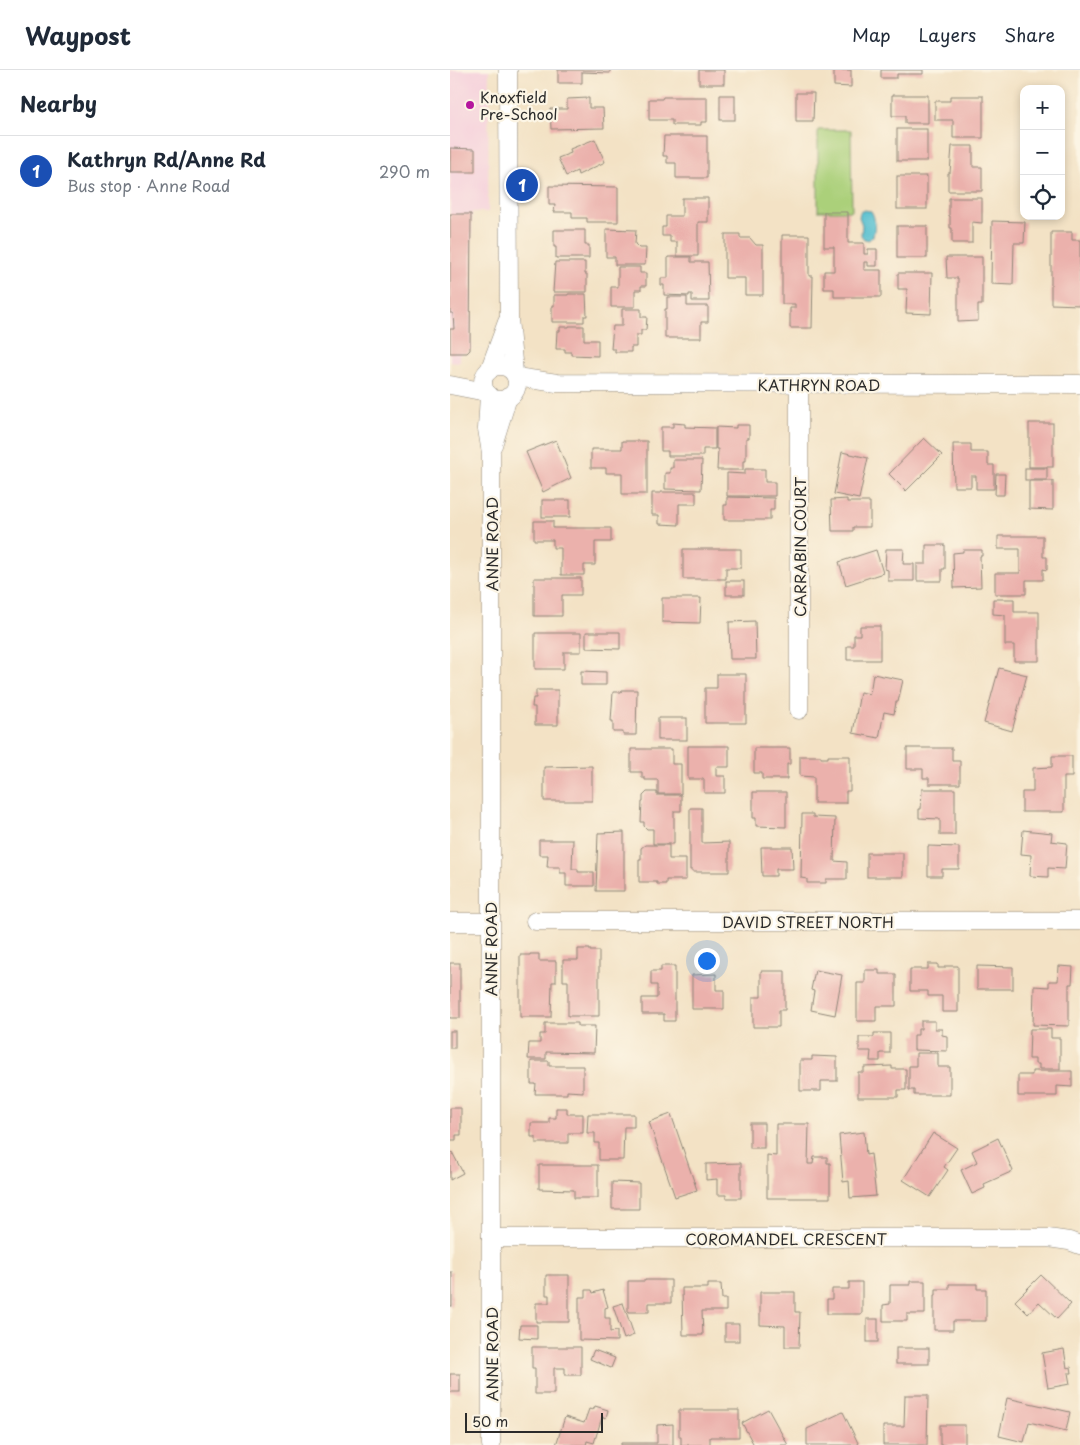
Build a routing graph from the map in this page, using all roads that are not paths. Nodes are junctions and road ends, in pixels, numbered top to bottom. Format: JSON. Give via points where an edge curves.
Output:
{"nodes":[{"id":1,"x":508,"y":70,"type":"edge"},
{"id":2,"x":509,"y":319,"type":"junction"},
{"id":3,"x":515,"y":375,"type":"junction"},
{"id":4,"x":450,"y":381,"type":"edge"},
{"id":5,"x":487,"y":383,"type":"junction"},
{"id":6,"x":557,"y":383,"type":"junction"},
{"id":7,"x":799,"y":384,"type":"junction"},
{"id":8,"x":1080,"y":384,"type":"edge"},
{"id":9,"x":450,"y":385,"type":"edge"},
{"id":10,"x":509,"y":396,"type":"junction"},
{"id":11,"x":491,"y":453,"type":"junction"},
{"id":12,"x":800,"y":710,"type":"dead end"},
{"id":13,"x":1080,"y":920,"type":"edge"},
{"id":14,"x":536,"y":921,"type":"dead end"},
{"id":15,"x":450,"y":922,"type":"edge"},
{"id":16,"x":490,"y":922,"type":"junction"},
{"id":17,"x":491,"y":1238,"type":"junction"},
{"id":18,"x":1080,"y":1245,"type":"edge"},
{"id":19,"x":491,"y":1445,"type":"edge"}],
"edges":[{"from":1,"to":2,"type":"street","name":"ANNE ROAD"},
{"from":2,"to":3,"type":"street","name":"ANNE ROAD"},
{"from":2,"to":5,"type":"street","name":"ANNE ROAD"},
{"from":3,"to":5,"type":"street","via":[[499,366]]},
{"from":3,"to":6,"type":"street","name":"KATHRYN ROAD"},
{"from":3,"to":10,"type":"street","via":[[516,387]]},
{"from":4,"to":5,"type":"street"},
{"from":5,"to":9,"type":"street"},
{"from":5,"to":10,"type":"street","via":[[498,399]]},
{"from":5,"to":11,"type":"street","name":"ANNE ROAD","via":[[487,429]]},
{"from":6,"to":7,"type":"street","name":"KATHRYN ROAD"},
{"from":6,"to":10,"type":"street","name":"KATHRYN ROAD"},
{"from":7,"to":8,"type":"street","name":"KATHRYN ROAD"},
{"from":7,"to":12,"type":"street","name":"CARRABIN COURT"},
{"from":10,"to":11,"type":"street","name":"ANNE ROAD"},
{"from":11,"to":16,"type":"street","name":"ANNE ROAD"},
{"from":13,"to":14,"type":"street","name":"DAVID STREET NORTH"},
{"from":15,"to":16,"type":"street"},
{"from":16,"to":17,"type":"street","name":"ANNE ROAD"},
{"from":17,"to":18,"type":"street","name":"COROMANDEL CRESCENT","via":[[1048,1238]]},
{"from":17,"to":19,"type":"street","name":"ANNE ROAD"}]}
